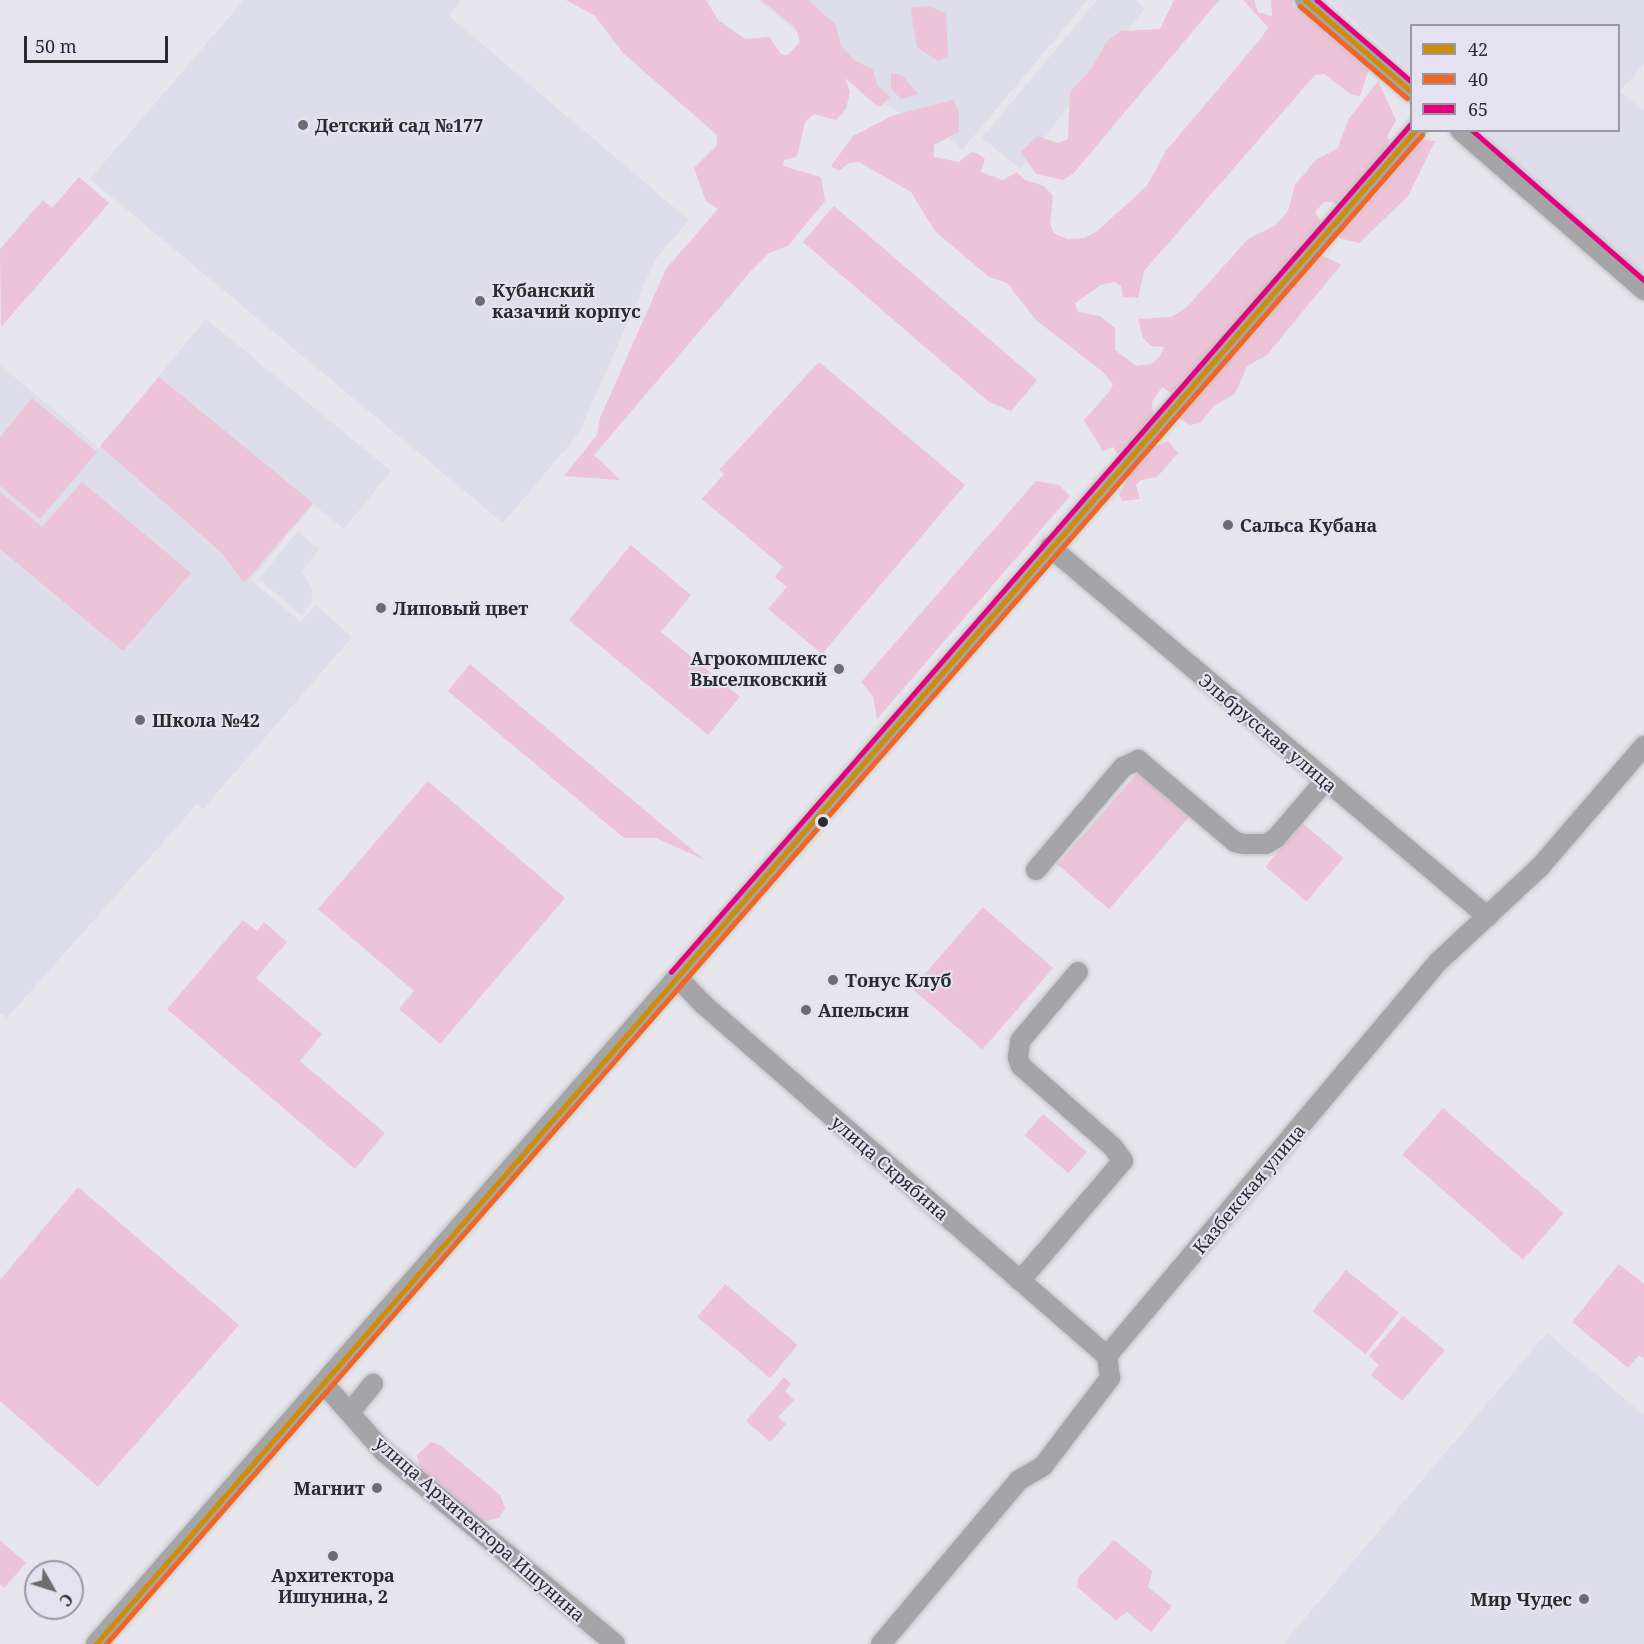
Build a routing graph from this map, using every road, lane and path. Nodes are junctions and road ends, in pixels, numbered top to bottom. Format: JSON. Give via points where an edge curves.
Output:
{"nodes":[{"id":1,"x":1305,"y":0,"type":"edge"},
{"id":2,"x":1410,"y":90,"type":"edge"},
{"id":3,"x":1414,"y":132,"type":"edge"},
{"id":4,"x":1462,"y":132,"type":"edge"},
{"id":5,"x":1644,"y":290,"type":"edge"},
{"id":6,"x":1050,"y":547,"type":"junction"},
{"id":7,"x":1644,"y":746,"type":"edge"},
{"id":8,"x":1325,"y":781,"type":"junction"},
{"id":9,"x":1036,"y":870,"type":"dead end"},
{"id":10,"x":1488,"y":917,"type":"junction"},
{"id":11,"x":1078,"y":972,"type":"dead end"},
{"id":12,"x":677,"y":977,"type":"junction"},
{"id":13,"x":1020,"y":1281,"type":"junction"},
{"id":14,"x":1107,"y":1356,"type":"junction"},
{"id":15,"x":324,"y":1384,"type":"junction"},
{"id":16,"x":373,"y":1384,"type":"dead end"},
{"id":17,"x":351,"y":1411,"type":"junction"},
{"id":18,"x":96,"y":1644,"type":"edge"},
{"id":19,"x":615,"y":1644,"type":"edge"},
{"id":20,"x":881,"y":1644,"type":"edge"}],
"edges":[{"from":1,"to":2,"type":"street"},
{"from":3,"to":6,"type":"street"},
{"from":4,"to":5,"type":"street"},
{"from":6,"to":8,"type":"street","name":"Эльбрусская улица"},
{"from":6,"to":12,"type":"street"},
{"from":7,"to":10,"type":"street","name":"Казбекская улица","via":[[1540,867]]},
{"from":8,"to":9,"type":"street","via":[[1276,838],[1266,844],[1244,844],[1235,842],[1138,760],[1123,767]]},
{"from":8,"to":10,"type":"street","name":"Эльбрусская улица"},
{"from":10,"to":14,"type":"street","name":"Казбекская улица","via":[[1438,962]]},
{"from":11,"to":13,"type":"street","via":[[1020,1041],[1018,1058],[1021,1066],[1113,1147],[1123,1161]]},
{"from":12,"to":13,"type":"street","name":"улица Скрябина"},
{"from":12,"to":15,"type":"street"},
{"from":13,"to":14,"type":"street","name":"улица Скрябина"},
{"from":14,"to":20,"type":"street","via":[[1110,1378],[1043,1466],[1019,1480]]},
{"from":15,"to":17,"type":"street","name":"улица Архитектора Ишунина"},
{"from":15,"to":18,"type":"street"},
{"from":16,"to":17,"type":"street"},
{"from":17,"to":19,"type":"street","name":"улица Архитектора Ишунина","via":[[384,1452]]}]}
